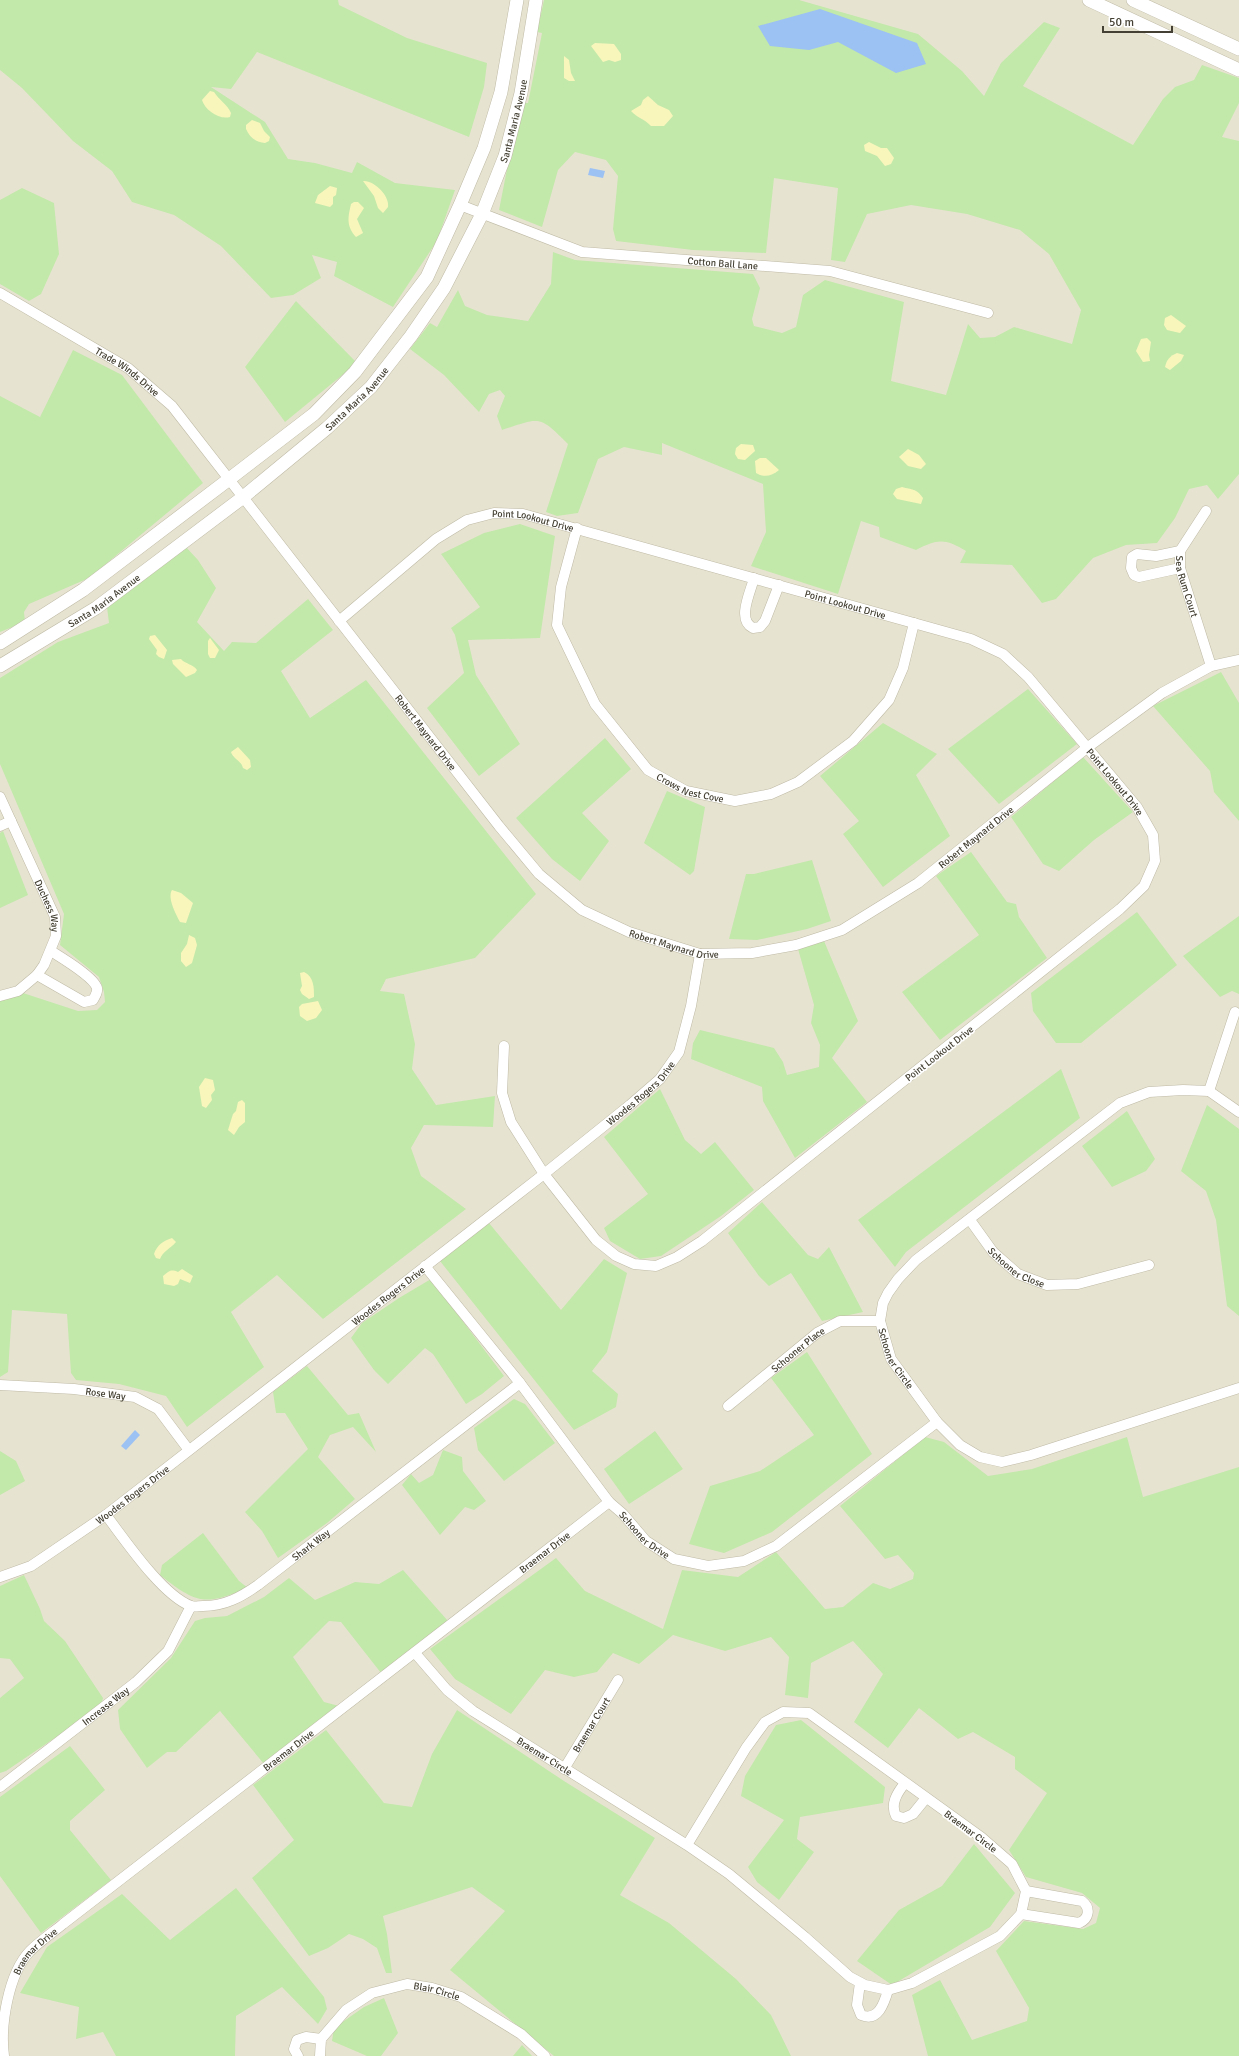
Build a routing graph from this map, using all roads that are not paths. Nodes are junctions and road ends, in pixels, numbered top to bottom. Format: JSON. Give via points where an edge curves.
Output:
{"nodes":[{"id":1,"x":517,"y":0,"type":"edge"},
{"id":2,"x":536,"y":0,"type":"edge"},
{"id":3,"x":1089,"y":0,"type":"edge"},
{"id":4,"x":1133,"y":0,"type":"edge"},
{"id":5,"x":1239,"y":49,"type":"edge"},
{"id":6,"x":1239,"y":70,"type":"edge"},
{"id":7,"x":501,"y":92,"type":"junction"},
{"id":8,"x":521,"y":93,"type":"junction"},
{"id":9,"x":460,"y":205,"type":"junction"},
{"id":10,"x":482,"y":214,"type":"junction"},
{"id":11,"x":427,"y":277,"type":"junction"},
{"id":12,"x":444,"y":288,"type":"junction"},
{"id":13,"x":0,"y":293,"type":"edge"},
{"id":14,"x":988,"y":313,"type":"dead end"},
{"id":15,"x":228,"y":480,"type":"junction"},
{"id":16,"x":242,"y":498,"type":"junction"},
{"id":17,"x":1206,"y":511,"type":"dead end"},
{"id":18,"x":577,"y":528,"type":"junction"},
{"id":19,"x":1180,"y":551,"type":"junction"},
{"id":20,"x":1180,"y":568,"type":"junction"},
{"id":21,"x":754,"y":578,"type":"junction"},
{"id":22,"x":779,"y":585,"type":"junction"},
{"id":23,"x":339,"y":621,"type":"junction"},
{"id":24,"x":914,"y":623,"type":"junction"},
{"id":25,"x":0,"y":643,"type":"edge"},
{"id":26,"x":1239,"y":660,"type":"edge"},
{"id":27,"x":0,"y":666,"type":"edge"},
{"id":28,"x":1211,"y":666,"type":"junction"},
{"id":29,"x":1088,"y":747,"type":"junction"},
{"id":30,"x":0,"y":797,"type":"edge"},
{"id":31,"x":10,"y":821,"type":"junction"},
{"id":32,"x":0,"y":826,"type":"edge"},
{"id":33,"x":51,"y":951,"type":"junction"},
{"id":34,"x":700,"y":954,"type":"junction"},
{"id":35,"x":37,"y":975,"type":"junction"},
{"id":36,"x":0,"y":996,"type":"edge"},
{"id":37,"x":1235,"y":1012,"type":"dead end"},
{"id":38,"x":504,"y":1046,"type":"dead end"},
{"id":39,"x":1209,"y":1091,"type":"junction"},
{"id":40,"x":1239,"y":1112,"type":"edge"},
{"id":41,"x":544,"y":1174,"type":"junction"},
{"id":42,"x":970,"y":1220,"type":"junction"},
{"id":43,"x":1149,"y":1265,"type":"dead end"},
{"id":44,"x":425,"y":1266,"type":"junction"},
{"id":45,"x":880,"y":1321,"type":"junction"},
{"id":46,"x":520,"y":1383,"type":"junction"},
{"id":47,"x":0,"y":1385,"type":"edge"},
{"id":48,"x":1239,"y":1388,"type":"edge"},
{"id":49,"x":728,"y":1406,"type":"dead end"},
{"id":50,"x":937,"y":1422,"type":"junction"},
{"id":51,"x":188,"y":1449,"type":"junction"},
{"id":52,"x":609,"y":1502,"type":"junction"},
{"id":53,"x":106,"y":1515,"type":"junction"},
{"id":54,"x":0,"y":1577,"type":"edge"},
{"id":55,"x":191,"y":1606,"type":"junction"},
{"id":56,"x":416,"y":1653,"type":"junction"},
{"id":57,"x":618,"y":1680,"type":"dead end"},
{"id":58,"x":564,"y":1769,"type":"junction"},
{"id":59,"x":905,"y":1783,"type":"junction"},
{"id":60,"x":0,"y":1787,"type":"edge"},
{"id":61,"x":926,"y":1798,"type":"junction"},
{"id":62,"x":686,"y":1845,"type":"junction"},
{"id":63,"x":1026,"y":1891,"type":"junction"},
{"id":64,"x":1021,"y":1914,"type":"junction"},
{"id":65,"x":860,"y":1983,"type":"junction"},
{"id":66,"x":888,"y":1990,"type":"junction"},
{"id":67,"x":1,"y":2022,"type":"edge"},
{"id":68,"x":321,"y":2039,"type":"junction"},
{"id":69,"x":4,"y":2056,"type":"edge"},
{"id":70,"x":298,"y":2056,"type":"edge"},
{"id":71,"x":320,"y":2056,"type":"edge"},
{"id":72,"x":545,"y":2056,"type":"edge"}],
"edges":[{"from":1,"to":7,"type":"street","name":"Santa Maria Avenue"},
{"from":2,"to":8,"type":"street","name":"Santa Maria Avenue"},
{"from":3,"to":6,"type":"street"},
{"from":4,"to":5,"type":"street"},
{"from":7,"to":8,"type":"street"},
{"from":7,"to":9,"type":"street","name":"Santa Maria Avenue","via":[[484,148]]},
{"from":8,"to":10,"type":"street","name":"Santa Maria Avenue","via":[[505,156]]},
{"from":9,"to":10,"type":"street","name":"Cotton Ball Lane"},
{"from":9,"to":11,"type":"street","name":"Santa Maria Avenue"},
{"from":10,"to":12,"type":"street","name":"Santa Maria Avenue"},
{"from":10,"to":14,"type":"street","name":"Cotton Ball Lane","via":[[582,252],[830,271]]},
{"from":11,"to":12,"type":"street"},
{"from":11,"to":15,"type":"street","name":"Santa Maria Avenue","via":[[355,372],[314,414]]},
{"from":12,"to":16,"type":"street","name":"Santa Maria Avenue","via":[[371,387],[327,428]]},
{"from":13,"to":15,"type":"street","name":"Trade Winds Drive","via":[[128,368],[172,406]]},
{"from":15,"to":16,"type":"street","name":"Robert Maynard Drive"},
{"from":15,"to":25,"type":"street","name":"Santa Maria Avenue","via":[[83,590]]},
{"from":16,"to":23,"type":"street","name":"Robert Maynard Drive"},
{"from":16,"to":27,"type":"street","name":"Santa Maria Avenue","via":[[96,608]]},
{"from":17,"to":19,"type":"street","name":"Sea Rum Court"},
{"from":18,"to":21,"type":"street","name":"Point Lookout Drive"},
{"from":18,"to":23,"type":"street","name":"Point Lookout Drive","via":[[523,514],[494,513],[467,520],[436,538]]},
{"from":18,"to":24,"type":"street","name":"Crows Nest Cove","via":[[561,587],[557,625],[599,709],[648,770],[686,791],[734,801],[771,794],[798,782],[853,742],[890,700],[904,668]]},
{"from":19,"to":20,"type":"street","name":"Sea Rum Court"},
{"from":19,"to":20,"type":"street","via":[[1156,556],[1137,554],[1132,557],[1131,568],[1134,575],[1139,577]]},
{"from":20,"to":28,"type":"street","name":"Sea Rum Court"},
{"from":21,"to":22,"type":"street","name":"Point Lookout Drive"},
{"from":21,"to":22,"type":"street","via":[[744,616],[746,623],[753,628],[760,627],[765,621]]},
{"from":22,"to":24,"type":"street","name":"Point Lookout Drive"},
{"from":23,"to":34,"type":"street","name":"Robert Maynard Drive","via":[[539,874],[582,910],[629,932]]},
{"from":24,"to":29,"type":"street","name":"Point Lookout Drive","via":[[971,639],[1003,654],[1028,677]]},
{"from":26,"to":28,"type":"street","name":"Robert Maynard Drive"},
{"from":28,"to":29,"type":"street","name":"Robert Maynard Drive","via":[[1162,694]]},
{"from":29,"to":34,"type":"street","name":"Robert Maynard Drive","via":[[918,883],[842,930],[796,945],[752,953]]},
{"from":29,"to":41,"type":"street","name":"Point Lookout Drive","via":[[1137,807],[1153,836],[1155,861],[1144,886],[1120,909],[708,1236],[677,1257],[656,1266],[634,1264],[616,1256],[596,1240]]},
{"from":30,"to":31,"type":"street","name":"Duchess Way"},
{"from":31,"to":32,"type":"street"},
{"from":31,"to":33,"type":"street","name":"Duchess Way","via":[[55,917],[56,936]]},
{"from":33,"to":35,"type":"street","name":"Duchess Way"},
{"from":33,"to":35,"type":"street","via":[[92,981],[97,988],[93,1000],[84,1002]]},
{"from":34,"to":41,"type":"street","name":"Woodes Rogers Drive","via":[[691,1006],[678,1052],[660,1079]]},
{"from":35,"to":36,"type":"street","name":"Duchess Way","via":[[18,991]]},
{"from":37,"to":39,"type":"street"},
{"from":38,"to":41,"type":"street","name":"Point Lookout Drive","via":[[502,1094],[511,1122]]},
{"from":39,"to":40,"type":"street"},
{"from":39,"to":42,"type":"street","name":"Schooner Circle","via":[[1149,1092],[1120,1103]]},
{"from":41,"to":44,"type":"street","name":"Woodes Rogers Drive"},
{"from":42,"to":43,"type":"street","name":"Schooner Close","via":[[993,1252],[1018,1274],[1047,1286],[1078,1284]]},
{"from":42,"to":45,"type":"street","name":"Schooner Circle","via":[[916,1260],[898,1279],[883,1303]]},
{"from":44,"to":46,"type":"street","name":"Schooner Drive"},
{"from":44,"to":51,"type":"street","name":"Woodes Rogers Drive"},
{"from":45,"to":49,"type":"street","name":"Schooner Place","via":[[840,1321],[817,1333]]},
{"from":45,"to":50,"type":"street","name":"Schooner Circle","via":[[891,1359]]},
{"from":46,"to":52,"type":"street","name":"Schooner Drive"},
{"from":46,"to":55,"type":"street","name":"Shark Way","via":[[239,1598],[217,1606]]},
{"from":47,"to":51,"type":"street","name":"Rose Way","via":[[74,1389],[135,1397],[158,1409]]},
{"from":48,"to":50,"type":"street","name":"Schooner Circle","via":[[1002,1462],[980,1457],[960,1445]]},
{"from":50,"to":52,"type":"street","name":"Schooner Drive","via":[[776,1546],[744,1560],[708,1566],[674,1559],[646,1541]]},
{"from":51,"to":53,"type":"street","name":"Woodes Rogers Drive"},
{"from":52,"to":56,"type":"street","name":"Braemar Drive"},
{"from":53,"to":54,"type":"street","name":"Woodes Rogers Drive","via":[[31,1566]]},
{"from":53,"to":55,"type":"street","via":[[154,1577]]},
{"from":55,"to":60,"type":"street","name":"Increase Way","via":[[168,1652],[136,1682]]},
{"from":56,"to":58,"type":"street","name":"Braemar Circle","via":[[447,1690],[473,1711]]},
{"from":56,"to":67,"type":"street","name":"Braemar Drive","via":[[29,1952],[17,1970],[8,1991]]},
{"from":57,"to":58,"type":"street","name":"Braemar Court"},
{"from":58,"to":62,"type":"street","name":"Braemar Circle"},
{"from":59,"to":61,"type":"street","name":"Braemar Circle"},
{"from":59,"to":61,"type":"street","via":[[894,1802],[893,1810],[896,1816],[904,1818],[913,1814]]},
{"from":59,"to":62,"type":"street","name":"Braemar Circle","via":[[809,1713],[783,1712],[765,1722],[746,1748]]},
{"from":61,"to":63,"type":"street","name":"Braemar Circle","via":[[981,1836],[1012,1864]]},
{"from":62,"to":65,"type":"street","name":"Braemar Circle","via":[[729,1874]]},
{"from":63,"to":64,"type":"street"},
{"from":63,"to":64,"type":"street","via":[[1082,1901],[1087,1908],[1087,1916],[1078,1923]]},
{"from":64,"to":66,"type":"street","via":[[1000,1936],[912,1983]]},
{"from":65,"to":66,"type":"street","name":"Braemar Circle"},
{"from":65,"to":66,"type":"street","via":[[857,2005],[861,2015],[866,2017],[880,2010]]},
{"from":67,"to":69,"type":"street","name":"Braemar Drive"},
{"from":68,"to":70,"type":"street","via":[[306,2036],[297,2040],[294,2048]]},
{"from":68,"to":71,"type":"street"},
{"from":68,"to":72,"type":"street","name":"Blair Circle","via":[[346,2010],[372,1993],[407,1984],[461,1997],[521,2034]]}]}
